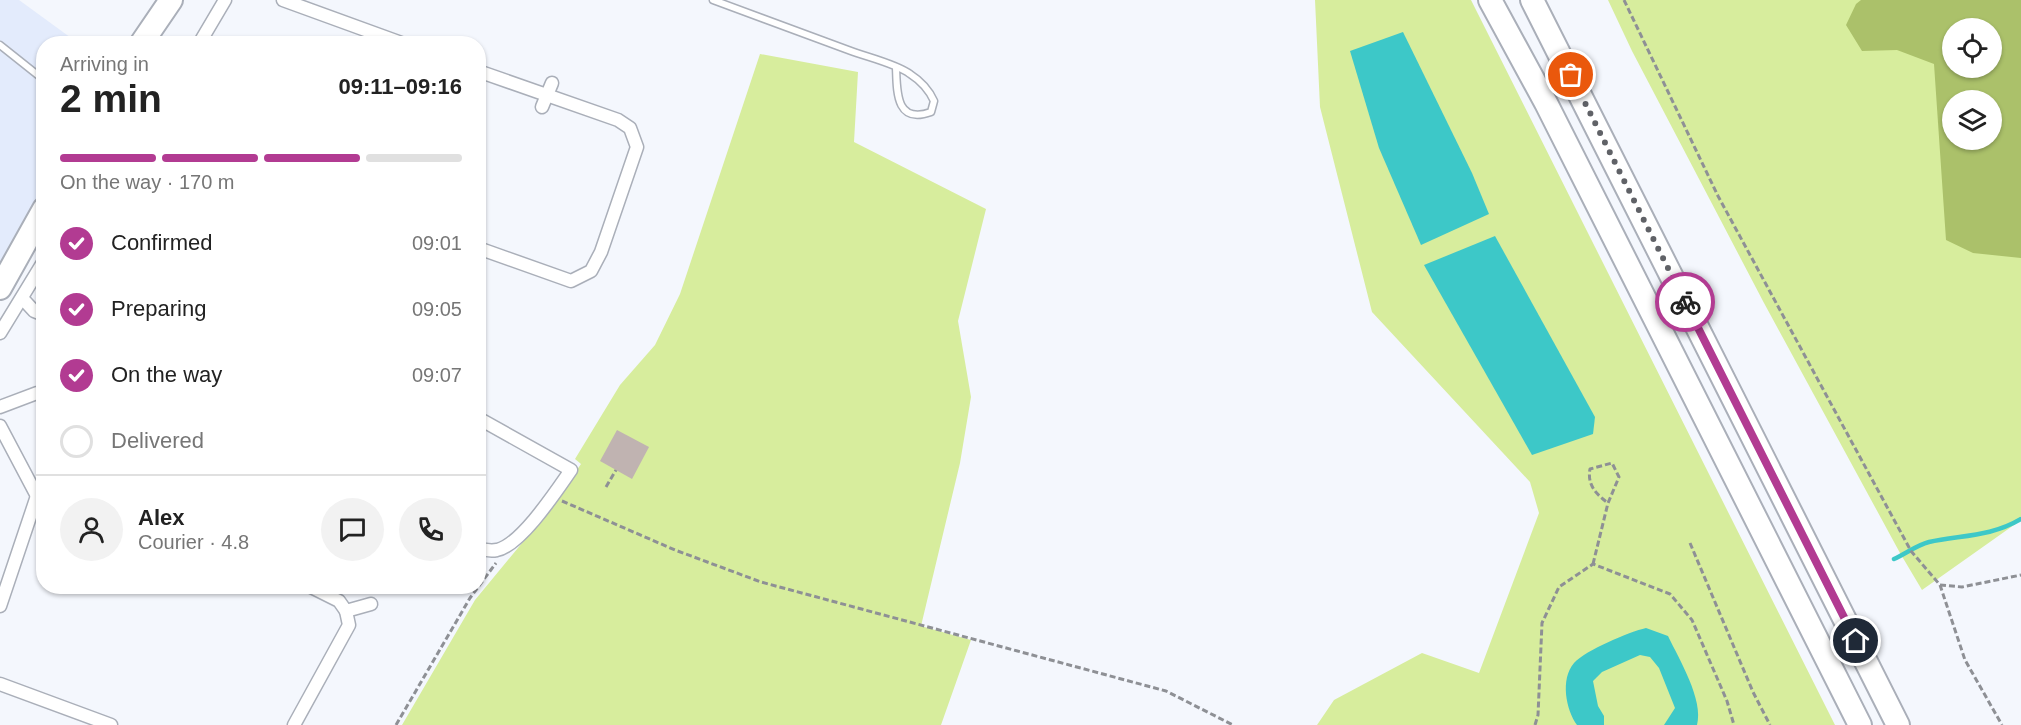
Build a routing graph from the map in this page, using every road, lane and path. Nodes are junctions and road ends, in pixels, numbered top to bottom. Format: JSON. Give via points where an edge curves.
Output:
{"nodes":[{"id":1,"x":171,"y":0,"type":"edge"},
{"id":2,"x":225,"y":0,"type":"edge"},
{"id":3,"x":283,"y":0,"type":"edge"},
{"id":4,"x":713,"y":0,"type":"edge"},
{"id":5,"x":1490,"y":0,"type":"edge"},
{"id":6,"x":1532,"y":0,"type":"edge"},
{"id":7,"x":1624,"y":0,"type":"edge"},
{"id":8,"x":146,"y":36,"type":"edge"},
{"id":9,"x":204,"y":36,"type":"edge"},
{"id":10,"x":382,"y":36,"type":"edge"},
{"id":11,"x":0,"y":45,"type":"edge"},
{"id":12,"x":897,"y":68,"type":"junction"},
{"id":13,"x":36,"y":74,"type":"edge"},
{"id":14,"x":486,"y":74,"type":"edge"},
{"id":15,"x":552,"y":83,"type":"dead end"},
{"id":16,"x":544,"y":101,"type":"junction"},
{"id":17,"x":36,"y":223,"type":"edge"},
{"id":18,"x":486,"y":251,"type":"edge"},
{"id":19,"x":36,"y":274,"type":"edge"},
{"id":20,"x":0,"y":288,"type":"edge"},
{"id":21,"x":22,"y":298,"type":"junction"},
{"id":22,"x":36,"y":312,"type":"edge"},
{"id":23,"x":0,"y":333,"type":"edge"},
{"id":24,"x":36,"y":393,"type":"edge"},
{"id":25,"x":0,"y":407,"type":"edge"},
{"id":26,"x":486,"y":422,"type":"edge"},
{"id":27,"x":0,"y":426,"type":"edge"},
{"id":28,"x":616,"y":470,"type":"dead end"},
{"id":29,"x":606,"y":487,"type":"dead end"},
{"id":30,"x":36,"y":490,"type":"edge"},
{"id":31,"x":552,"y":497,"type":"junction"},
{"id":32,"x":1608,"y":503,"type":"junction"},
{"id":33,"x":36,"y":508,"type":"edge"},
{"id":34,"x":1690,"y":543,"type":"dead end"},
{"id":35,"x":486,"y":549,"type":"edge"},
{"id":36,"x":499,"y":550,"type":"junction"},
{"id":37,"x":1593,"y":564,"type":"junction"},
{"id":38,"x":2021,"y":575,"type":"edge"},
{"id":39,"x":486,"y":576,"type":"edge"},
{"id":40,"x":1940,"y":585,"type":"junction"},
{"id":41,"x":325,"y":594,"type":"edge"},
{"id":42,"x":473,"y":594,"type":"edge"},
{"id":43,"x":371,"y":604,"type":"dead end"},
{"id":44,"x":0,"y":606,"type":"edge"},
{"id":45,"x":346,"y":611,"type":"junction"},
{"id":46,"x":0,"y":684,"type":"edge"},
{"id":47,"x":111,"y":725,"type":"edge"},
{"id":48,"x":294,"y":725,"type":"edge"},
{"id":49,"x":396,"y":725,"type":"edge"},
{"id":50,"x":1233,"y":725,"type":"edge"},
{"id":51,"x":1535,"y":725,"type":"edge"},
{"id":52,"x":1734,"y":725,"type":"edge"},
{"id":53,"x":1770,"y":725,"type":"edge"},
{"id":54,"x":1860,"y":725,"type":"edge"},
{"id":55,"x":1898,"y":725,"type":"edge"},
{"id":56,"x":2002,"y":725,"type":"edge"}],
"edges":[{"from":1,"to":8,"type":"highway"},
{"from":2,"to":9,"type":"street"},
{"from":3,"to":10,"type":"street"},
{"from":4,"to":12,"type":"lane"},
{"from":5,"to":54,"type":"highway","via":[[1546,103]]},
{"from":6,"to":55,"type":"highway"},
{"from":7,"to":40,"type":"path","via":[[1730,217],[1911,551]]},
{"from":11,"to":13,"type":"lane"},
{"from":12,"to":12,"type":"lane","via":[[909,72],[928,90],[934,101],[931,112],[910,113],[899,104]]},
{"from":14,"to":16,"type":"street"},
{"from":15,"to":16,"type":"street"},
{"from":16,"to":18,"type":"street","via":[[618,120],[630,128],[637,147],[601,252],[591,271],[571,281]]},
{"from":17,"to":20,"type":"highway"},
{"from":19,"to":21,"type":"street"},
{"from":21,"to":22,"type":"street"},
{"from":21,"to":23,"type":"street"},
{"from":24,"to":25,"type":"street"},
{"from":26,"to":31,"type":"street","via":[[571,470]]},
{"from":27,"to":30,"type":"street"},
{"from":28,"to":29,"type":"path"},
{"from":31,"to":36,"type":"street","via":[[521,534]]},
{"from":31,"to":50,"type":"path","via":[[761,582],[1166,691]]},
{"from":32,"to":32,"type":"path","via":[[1619,477],[1612,463],[1590,469],[1588,477],[1595,493]]},
{"from":32,"to":37,"type":"path"},
{"from":33,"to":44,"type":"street"},
{"from":34,"to":53,"type":"path"},
{"from":35,"to":36,"type":"street"},
{"from":36,"to":39,"type":"path"},
{"from":37,"to":51,"type":"path","via":[[1560,587],[1542,623]]},
{"from":37,"to":52,"type":"path","via":[[1670,594],[1692,620],[1728,701]]},
{"from":38,"to":40,"type":"path","via":[[1962,587]]},
{"from":40,"to":56,"type":"path","via":[[1965,660]]},
{"from":41,"to":45,"type":"street","via":[[339,601]]},
{"from":42,"to":49,"type":"path"},
{"from":43,"to":45,"type":"street"},
{"from":45,"to":48,"type":"street","via":[[348,625]]},
{"from":46,"to":47,"type":"street"}]}
